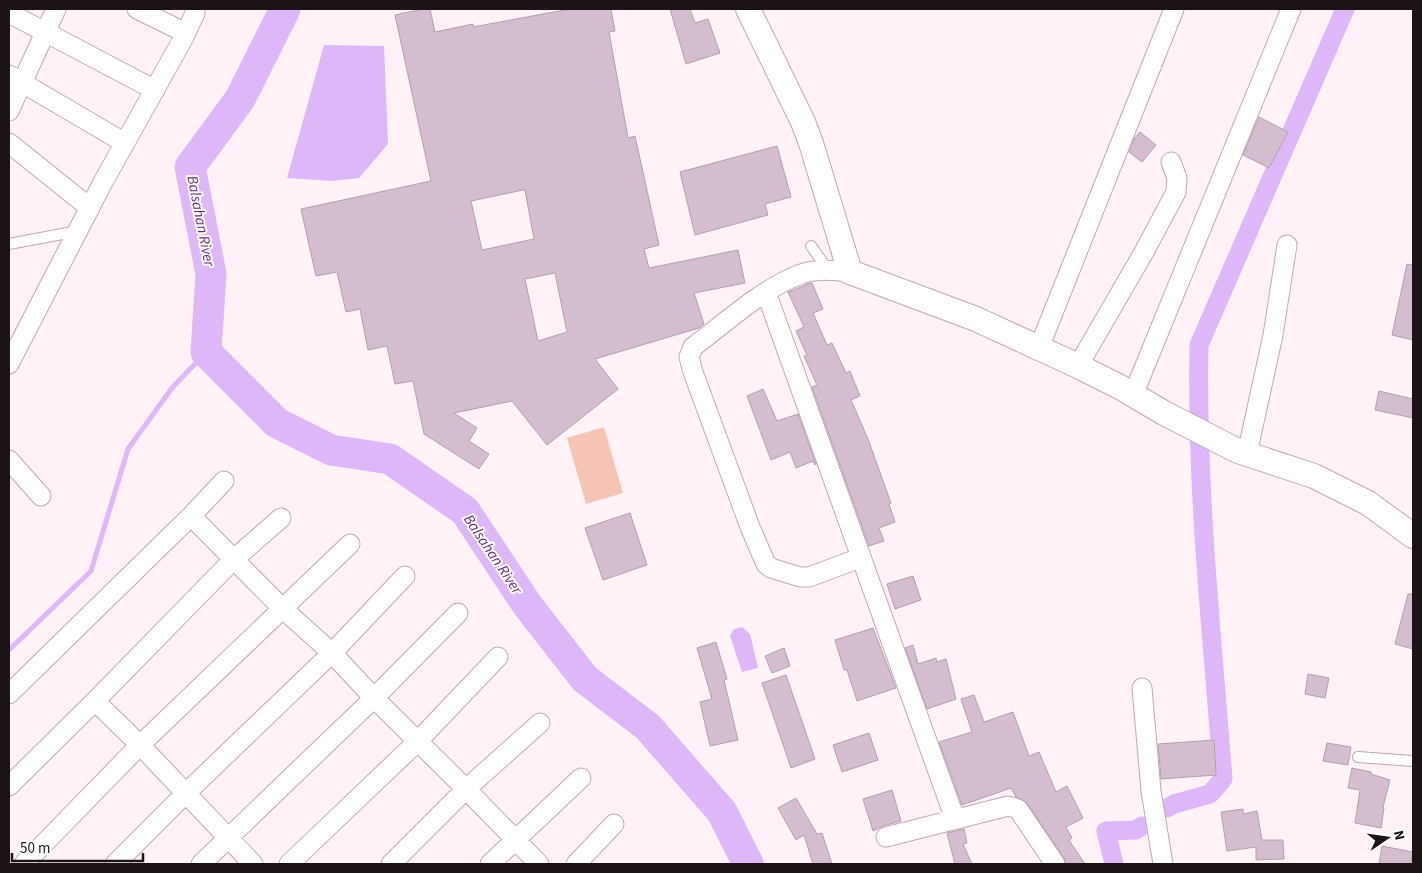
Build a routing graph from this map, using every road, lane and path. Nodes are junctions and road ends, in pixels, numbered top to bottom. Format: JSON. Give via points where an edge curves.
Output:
{"nodes":[{"id":1,"x":56,"y":9,"type":"edge"},
{"id":2,"x":137,"y":9,"type":"edge"},
{"id":3,"x":195,"y":9,"type":"edge"},
{"id":4,"x":748,"y":9,"type":"edge"},
{"id":5,"x":1174,"y":9,"type":"edge"},
{"id":6,"x":1291,"y":9,"type":"edge"},
{"id":7,"x":9,"y":13,"type":"edge"},
{"id":8,"x":45,"y":33,"type":"junction"},
{"id":9,"x":186,"y":33,"type":"junction"},
{"id":10,"x":15,"y":79,"type":"edge"},
{"id":11,"x":154,"y":90,"type":"junction"},
{"id":12,"x":9,"y":111,"type":"edge"},
{"id":13,"x":9,"y":143,"type":"edge"},
{"id":14,"x":125,"y":143,"type":"junction"},
{"id":15,"x":1171,"y":162,"type":"dead end"},
{"id":16,"x":90,"y":208,"type":"junction"},
{"id":17,"x":78,"y":231,"type":"junction"},
{"id":18,"x":9,"y":244,"type":"edge"},
{"id":19,"x":1287,"y":245,"type":"dead end"},
{"id":20,"x":811,"y":246,"type":"dead end"},
{"id":21,"x":840,"y":272,"type":"junction"},
{"id":22,"x":766,"y":292,"type":"junction"},
{"id":23,"x":1039,"y":348,"type":"junction"},
{"id":24,"x":9,"y":363,"type":"edge"},
{"id":25,"x":1078,"y":366,"type":"junction"},
{"id":26,"x":1133,"y":395,"type":"junction"},
{"id":27,"x":1242,"y":452,"type":"junction"},
{"id":28,"x":9,"y":460,"type":"edge"},
{"id":29,"x":224,"y":481,"type":"dead end"},
{"id":30,"x":41,"y":496,"type":"dead end"},
{"id":31,"x":191,"y":516,"type":"junction"},
{"id":32,"x":281,"y":518,"type":"dead end"},
{"id":33,"x":1413,"y":536,"type":"edge"},
{"id":34,"x":350,"y":544,"type":"dead end"},
{"id":35,"x":860,"y":558,"type":"junction"},
{"id":36,"x":234,"y":559,"type":"junction"},
{"id":37,"x":405,"y":576,"type":"dead end"},
{"id":38,"x":282,"y":608,"type":"junction"},
{"id":39,"x":458,"y":613,"type":"dead end"},
{"id":40,"x":332,"y":653,"type":"junction"},
{"id":41,"x":498,"y":657,"type":"dead end"},
{"id":42,"x":1142,"y":688,"type":"dead end"},
{"id":43,"x":9,"y":694,"type":"edge"},
{"id":44,"x":374,"y":698,"type":"junction"},
{"id":45,"x":95,"y":701,"type":"junction"},
{"id":46,"x":540,"y":723,"type":"dead end"},
{"id":47,"x":417,"y":742,"type":"junction"},
{"id":48,"x":140,"y":745,"type":"junction"},
{"id":49,"x":1358,"y":757,"type":"dead end"},
{"id":50,"x":1413,"y":761,"type":"edge"},
{"id":51,"x":582,"y":778,"type":"dead end"},
{"id":52,"x":9,"y":786,"type":"edge"},
{"id":53,"x":466,"y":789,"type":"junction"},
{"id":54,"x":185,"y":794,"type":"junction"},
{"id":55,"x":955,"y":819,"type":"junction"},
{"id":56,"x":614,"y":824,"type":"dead end"},
{"id":57,"x":886,"y":837,"type":"dead end"},
{"id":58,"x":228,"y":839,"type":"junction"},
{"id":59,"x":515,"y":840,"type":"junction"},
{"id":60,"x":24,"y":864,"type":"edge"},
{"id":61,"x":115,"y":864,"type":"edge"},
{"id":62,"x":201,"y":864,"type":"edge"},
{"id":63,"x":253,"y":864,"type":"edge"},
{"id":64,"x":289,"y":864,"type":"edge"},
{"id":65,"x":391,"y":864,"type":"edge"},
{"id":66,"x":490,"y":864,"type":"edge"},
{"id":67,"x":539,"y":864,"type":"edge"},
{"id":68,"x":576,"y":864,"type":"edge"},
{"id":69,"x":1055,"y":864,"type":"edge"},
{"id":70,"x":1162,"y":864,"type":"edge"}],
"edges":[{"from":1,"to":8,"type":"street"},
{"from":2,"to":9,"type":"street"},
{"from":3,"to":9,"type":"street"},
{"from":4,"to":21,"type":"street","via":[[811,143]]},
{"from":5,"to":23,"type":"street"},
{"from":6,"to":26,"type":"street"},
{"from":7,"to":8,"type":"street"},
{"from":8,"to":10,"type":"street"},
{"from":8,"to":11,"type":"street"},
{"from":9,"to":11,"type":"street"},
{"from":10,"to":12,"type":"street"},
{"from":10,"to":14,"type":"street"},
{"from":11,"to":14,"type":"street"},
{"from":13,"to":16,"type":"street"},
{"from":14,"to":16,"type":"street"},
{"from":15,"to":25,"type":"street","via":[[1177,178],[1176,192]]},
{"from":16,"to":17,"type":"street"},
{"from":17,"to":18,"type":"lane"},
{"from":17,"to":24,"type":"street"},
{"from":19,"to":27,"type":"street","via":[[1273,335]]},
{"from":20,"to":21,"type":"lane"},
{"from":21,"to":22,"type":"street","via":[[802,273]]},
{"from":21,"to":23,"type":"street","via":[[976,319]]},
{"from":22,"to":35,"type":"street"},
{"from":22,"to":35,"type":"street","via":[[693,347],[689,357],[693,372],[766,564],[800,577],[809,577]]},
{"from":23,"to":25,"type":"street"},
{"from":25,"to":26,"type":"street"},
{"from":26,"to":27,"type":"street"},
{"from":27,"to":33,"type":"street","via":[[1314,476],[1368,503]]},
{"from":28,"to":30,"type":"street"},
{"from":29,"to":31,"type":"street"},
{"from":31,"to":36,"type":"street"},
{"from":31,"to":43,"type":"street"},
{"from":32,"to":36,"type":"street"},
{"from":34,"to":38,"type":"street"},
{"from":35,"to":55,"type":"street"},
{"from":36,"to":38,"type":"street"},
{"from":36,"to":45,"type":"street"},
{"from":37,"to":40,"type":"street"},
{"from":38,"to":40,"type":"street"},
{"from":38,"to":48,"type":"street"},
{"from":39,"to":44,"type":"street"},
{"from":40,"to":44,"type":"street"},
{"from":40,"to":54,"type":"street"},
{"from":41,"to":47,"type":"street"},
{"from":42,"to":70,"type":"street","via":[[1151,791]]},
{"from":44,"to":47,"type":"street"},
{"from":44,"to":58,"type":"street"},
{"from":45,"to":48,"type":"street"},
{"from":45,"to":52,"type":"street"},
{"from":46,"to":53,"type":"street"},
{"from":47,"to":53,"type":"street"},
{"from":47,"to":64,"type":"street"},
{"from":48,"to":54,"type":"street"},
{"from":48,"to":60,"type":"street"},
{"from":49,"to":50,"type":"lane"},
{"from":51,"to":59,"type":"street"},
{"from":53,"to":59,"type":"street"},
{"from":53,"to":65,"type":"street"},
{"from":54,"to":58,"type":"street"},
{"from":54,"to":61,"type":"street"},
{"from":55,"to":57,"type":"street"},
{"from":55,"to":69,"type":"street","via":[[1008,806],[1018,809]]},
{"from":56,"to":68,"type":"street"},
{"from":58,"to":62,"type":"street"},
{"from":58,"to":63,"type":"street"},
{"from":59,"to":66,"type":"street"},
{"from":59,"to":67,"type":"street"}]}
